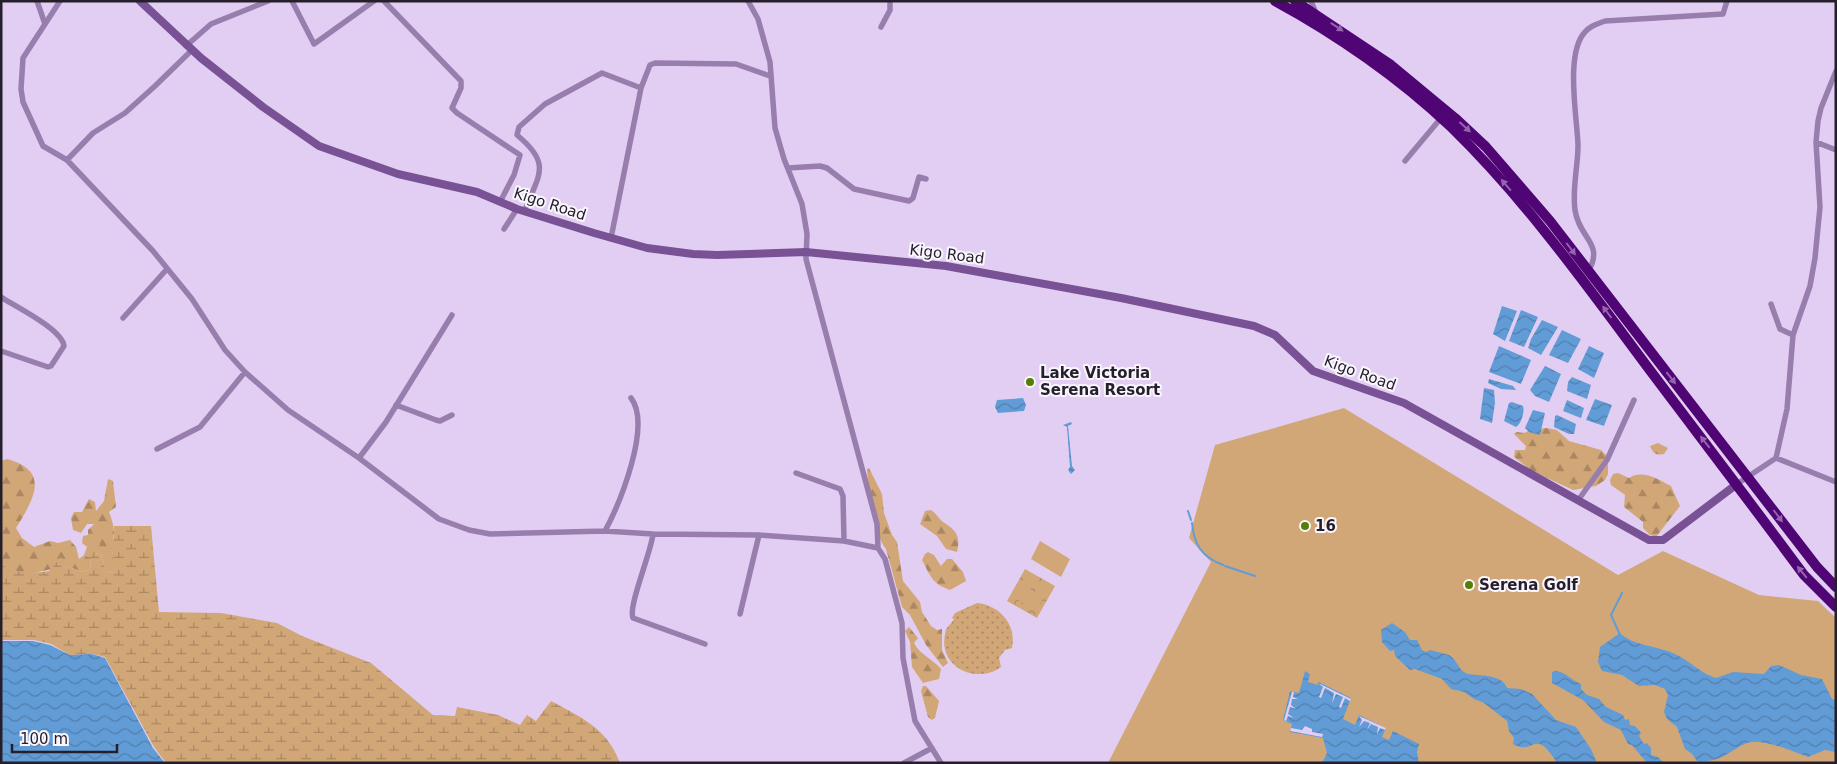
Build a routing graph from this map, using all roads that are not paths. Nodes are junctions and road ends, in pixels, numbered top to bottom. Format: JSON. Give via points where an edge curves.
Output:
{"nodes":[{"id":1,"x":37,"y":1,"type":"edge"},
{"id":2,"x":60,"y":1,"type":"edge"},
{"id":3,"x":140,"y":1,"type":"edge"},
{"id":4,"x":268,"y":1,"type":"edge"},
{"id":5,"x":292,"y":1,"type":"edge"},
{"id":6,"x":374,"y":1,"type":"edge"},
{"id":7,"x":384,"y":1,"type":"edge"},
{"id":8,"x":748,"y":1,"type":"edge"},
{"id":9,"x":890,"y":1,"type":"edge"},
{"id":10,"x":1274,"y":1,"type":"edge"},
{"id":11,"x":1295,"y":1,"type":"edge"},
{"id":12,"x":1311,"y":1,"type":"edge"},
{"id":13,"x":1727,"y":1,"type":"edge"},
{"id":14,"x":1316,"y":13,"type":"junction"},
{"id":15,"x":45,"y":24,"type":"junction"},
{"id":16,"x":881,"y":27,"type":"dead end"},
{"id":17,"x":189,"y":48,"type":"junction"},
{"id":18,"x":1836,"y":72,"type":"edge"},
{"id":19,"x":770,"y":76,"type":"junction"},
{"id":20,"x":641,"y":88,"type":"junction"},
{"id":21,"x":1440,"y":118,"type":"junction"},
{"id":22,"x":1816,"y":142,"type":"junction"},
{"id":23,"x":1836,"y":150,"type":"edge"},
{"id":24,"x":67,"y":160,"type":"junction"},
{"id":25,"x":1404,"y":160,"type":"dead end"},
{"id":26,"x":788,"y":168,"type":"junction"},
{"id":27,"x":926,"y":179,"type":"dead end"},
{"id":28,"x":500,"y":202,"type":"junction"},
{"id":29,"x":521,"y":210,"type":"junction"},
{"id":30,"x":504,"y":229,"type":"dead end"},
{"id":31,"x":611,"y":238,"type":"junction"},
{"id":32,"x":806,"y":252,"type":"junction"},
{"id":33,"x":167,"y":269,"type":"junction"},
{"id":34,"x":1588,"y":272,"type":"junction"},
{"id":35,"x":1,"y":297,"type":"edge"},
{"id":36,"x":1771,"y":304,"type":"dead end"},
{"id":37,"x":452,"y":315,"type":"dead end"},
{"id":38,"x":124,"y":318,"type":"dead end"},
{"id":39,"x":1793,"y":335,"type":"junction"},
{"id":40,"x":1,"y":351,"type":"edge"},
{"id":41,"x":245,"y":372,"type":"junction"},
{"id":42,"x":631,"y":398,"type":"dead end"},
{"id":43,"x":1634,"y":400,"type":"dead end"},
{"id":44,"x":396,"y":405,"type":"junction"},
{"id":45,"x":452,"y":415,"type":"dead end"},
{"id":46,"x":157,"y":449,"type":"dead end"},
{"id":47,"x":359,"y":458,"type":"junction"},
{"id":48,"x":1776,"y":458,"type":"junction"},
{"id":49,"x":796,"y":473,"type":"dead end"},
{"id":50,"x":1748,"y":477,"type":"junction"},
{"id":51,"x":1836,"y":482,"type":"edge"},
{"id":52,"x":1737,"y":484,"type":"junction"},
{"id":53,"x":1579,"y":499,"type":"junction"},
{"id":54,"x":605,"y":531,"type":"junction"},
{"id":55,"x":653,"y":534,"type":"junction"},
{"id":56,"x":759,"y":535,"type":"junction"},
{"id":57,"x":844,"y":541,"type":"junction"},
{"id":58,"x":878,"y":548,"type":"junction"},
{"id":59,"x":1836,"y":587,"type":"edge"},
{"id":60,"x":1836,"y":607,"type":"edge"},
{"id":61,"x":740,"y":614,"type":"dead end"},
{"id":62,"x":705,"y":644,"type":"dead end"},
{"id":63,"x":932,"y":748,"type":"junction"},
{"id":64,"x":904,"y":763,"type":"edge"},
{"id":65,"x":941,"y":763,"type":"edge"}],
"edges":[{"from":1,"to":15,"type":"street"},
{"from":2,"to":15,"type":"street"},
{"from":3,"to":17,"type":"street","name":"Kigo Road"},
{"from":4,"to":17,"type":"street","via":[[211,24]]},
{"from":5,"to":6,"type":"street","via":[[314,44]]},
{"from":7,"to":28,"type":"street","via":[[460,81],[462,88],[452,108],[520,155]]},
{"from":8,"to":19,"type":"street","via":[[760,27],[770,62]]},
{"from":9,"to":16,"type":"street","via":[[890,10]]},
{"from":10,"to":21,"type":"highway","via":[[1354,50]]},
{"from":11,"to":14,"type":"highway"},
{"from":12,"to":14,"type":"street"},
{"from":13,"to":34,"type":"street","via":[[1723,14],[1605,21],[1594,25],[1579,40],[1573,76],[1578,146],[1575,210],[1581,231],[1596,252]]},
{"from":14,"to":34,"type":"highway","one_way":true,"via":[[1391,65],[1470,132],[1550,221]]},
{"from":15,"to":24,"type":"street","via":[[22,62],[21,95],[43,146]]},
{"from":17,"to":24,"type":"street","via":[[156,86],[124,113],[93,133]]},
{"from":17,"to":28,"type":"street","name":"Kigo Road","via":[[319,146],[398,174],[470,190]]},
{"from":18,"to":22,"type":"street","via":[[1821,108]]},
{"from":19,"to":20,"type":"street","via":[[736,64],[655,63],[647,69]]},
{"from":19,"to":26,"type":"street","via":[[775,128]]},
{"from":20,"to":29,"type":"street","via":[[602,73],[559,95],[519,127],[517,136],[536,153],[540,167]]},
{"from":20,"to":31,"type":"street"},
{"from":21,"to":25,"type":"street"},
{"from":52,"to":21,"type":"highway","one_way":true,"via":[[1533,217]]},
{"from":22,"to":23,"type":"street"},
{"from":22,"to":39,"type":"street","via":[[1820,207],[1816,250],[1810,286]]},
{"from":24,"to":33,"type":"street","via":[[132,227]]},
{"from":26,"to":27,"type":"street","via":[[820,166],[854,189],[910,201],[919,177]]},
{"from":26,"to":32,"type":"street","via":[[806,220]]},
{"from":28,"to":29,"type":"street","name":"Kigo Road"},
{"from":29,"to":30,"type":"street"},
{"from":29,"to":31,"type":"street","name":"Kigo Road"},
{"from":31,"to":32,"type":"street","name":"Kigo Road","via":[[648,248],[692,254]]},
{"from":32,"to":53,"type":"street","name":"Kigo Road","via":[[984,272],[1254,326],[1275,335],[1318,374],[1404,404]]},
{"from":32,"to":58,"type":"street","via":[[877,524]]},
{"from":33,"to":38,"type":"street"},
{"from":33,"to":41,"type":"street","via":[[192,299],[225,350]]},
{"from":34,"to":50,"type":"highway","one_way":true},
{"from":35,"to":40,"type":"street","via":[[45,324],[63,339],[64,346],[48,367]]},
{"from":36,"to":39,"type":"street","via":[[1780,329]]},
{"from":37,"to":44,"type":"street"},
{"from":39,"to":48,"type":"street","via":[[1787,408]]},
{"from":41,"to":46,"type":"street","via":[[200,427]]},
{"from":41,"to":47,"type":"street","via":[[288,410]]},
{"from":42,"to":54,"type":"street","via":[[637,409],[632,461],[624,491]]},
{"from":43,"to":53,"type":"street","via":[[1608,460]]},
{"from":44,"to":45,"type":"street","via":[[440,421]]},
{"from":44,"to":47,"type":"street"},
{"from":47,"to":54,"type":"street","via":[[423,509],[453,526],[490,534]]},
{"from":48,"to":50,"type":"street"},
{"from":48,"to":51,"type":"street"},
{"from":49,"to":57,"type":"street","via":[[840,489]]},
{"from":50,"to":52,"type":"street"},
{"from":50,"to":59,"type":"highway","one_way":true},
{"from":52,"to":53,"type":"street","name":"Kigo Road","via":[[1663,540],[1655,541]]},
{"from":60,"to":52,"type":"highway","one_way":true,"via":[[1804,575]]},
{"from":54,"to":55,"type":"street"},
{"from":55,"to":56,"type":"street"},
{"from":55,"to":62,"type":"street","via":[[631,608],[633,618]]},
{"from":56,"to":57,"type":"street"},
{"from":56,"to":61,"type":"street"},
{"from":57,"to":58,"type":"street"},
{"from":58,"to":63,"type":"street","via":[[885,559],[902,623],[903,658],[915,721]]},
{"from":63,"to":64,"type":"street"},
{"from":63,"to":65,"type":"street"}]}
